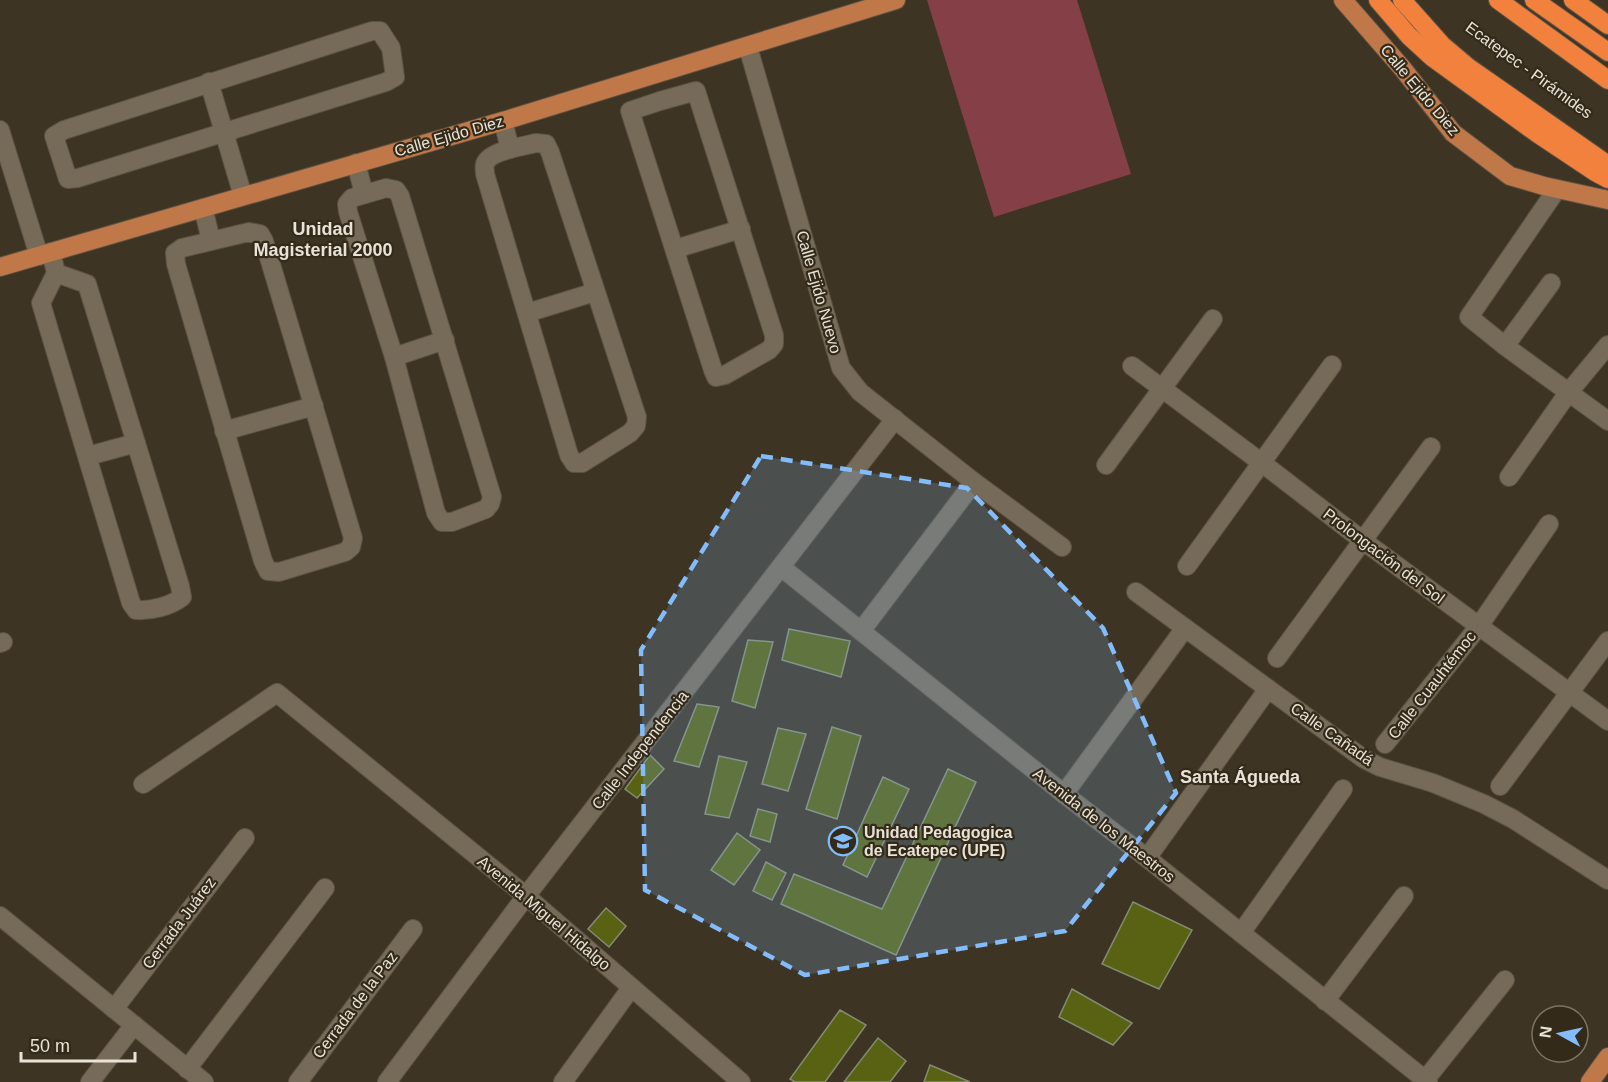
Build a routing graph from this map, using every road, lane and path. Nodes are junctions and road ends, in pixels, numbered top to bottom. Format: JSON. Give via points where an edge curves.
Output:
{"nodes":[{"id":1,"x":896,"y":0,"type":"edge"},
{"id":2,"x":1343,"y":0,"type":"edge"},
{"id":3,"x":1378,"y":0,"type":"edge"},
{"id":4,"x":1402,"y":0,"type":"edge"},
{"id":5,"x":1498,"y":0,"type":"edge"},
{"id":6,"x":1534,"y":0,"type":"edge"},
{"id":7,"x":1573,"y":0,"type":"edge"},
{"id":8,"x":1425,"y":24,"type":"junction"},
{"id":9,"x":1608,"y":25,"type":"edge"},
{"id":10,"x":748,"y":47,"type":"junction"},
{"id":11,"x":1608,"y":52,"type":"edge"},
{"id":12,"x":652,"y":76,"type":"junction"},
{"id":13,"x":1608,"y":80,"type":"edge"},
{"id":14,"x":209,"y":82,"type":"junction"},
{"id":15,"x":660,"y":101,"type":"junction"},
{"id":16,"x":503,"y":121,"type":"junction"},
{"id":17,"x":0,"y":130,"type":"edge"},
{"id":18,"x":225,"y":133,"type":"junction"},
{"id":19,"x":510,"y":149,"type":"junction"},
{"id":20,"x":1608,"y":150,"type":"edge"},
{"id":21,"x":356,"y":163,"type":"junction"},
{"id":22,"x":1608,"y":165,"type":"edge"},
{"id":23,"x":1608,"y":179,"type":"edge"},
{"id":24,"x":1557,"y":189,"type":"junction"},
{"id":25,"x":364,"y":194,"type":"junction"},
{"id":26,"x":243,"y":196,"type":"junction"},
{"id":27,"x":1608,"y":200,"type":"edge"},
{"id":28,"x":203,"y":208,"type":"junction"},
{"id":29,"x":741,"y":229,"type":"junction"},
{"id":30,"x":211,"y":240,"type":"junction"},
{"id":31,"x":675,"y":249,"type":"junction"},
{"id":32,"x":45,"y":254,"type":"junction"},
{"id":33,"x":0,"y":267,"type":"edge"},
{"id":34,"x":56,"y":273,"type":"junction"},
{"id":35,"x":1551,"y":283,"type":"dead end"},
{"id":36,"x":595,"y":292,"type":"junction"},
{"id":37,"x":527,"y":313,"type":"junction"},
{"id":38,"x":1213,"y":319,"type":"dead end"},
{"id":39,"x":445,"y":340,"type":"junction"},
{"id":40,"x":1608,"y":345,"type":"edge"},
{"id":41,"x":1505,"y":346,"type":"junction"},
{"id":42,"x":394,"y":357,"type":"junction"},
{"id":43,"x":1332,"y":365,"type":"dead end"},
{"id":44,"x":1132,"y":366,"type":"dead end"},
{"id":45,"x":1162,"y":388,"type":"junction"},
{"id":46,"x":1568,"y":393,"type":"junction"},
{"id":47,"x":314,"y":406,"type":"junction"},
{"id":48,"x":895,"y":419,"type":"junction"},
{"id":49,"x":1608,"y":421,"type":"edge"},
{"id":50,"x":224,"y":431,"type":"junction"},
{"id":51,"x":136,"y":443,"type":"junction"},
{"id":52,"x":1431,"y":447,"type":"dead end"},
{"id":53,"x":88,"y":456,"type":"junction"},
{"id":54,"x":1262,"y":463,"type":"junction"},
{"id":55,"x":1106,"y":465,"type":"dead end"},
{"id":56,"x":1509,"y":477,"type":"dead end"},
{"id":57,"x":974,"y":482,"type":"junction"},
{"id":58,"x":1549,"y":524,"type":"dead end"},
{"id":59,"x":1362,"y":540,"type":"junction"},
{"id":60,"x":1062,"y":548,"type":"dead end"},
{"id":61,"x":1187,"y":566,"type":"dead end"},
{"id":62,"x":781,"y":567,"type":"junction"},
{"id":63,"x":1136,"y":592,"type":"dead end"},
{"id":64,"x":1479,"y":626,"type":"junction"},
{"id":65,"x":1185,"y":628,"type":"junction"},
{"id":66,"x":861,"y":631,"type":"junction"},
{"id":67,"x":1608,"y":641,"type":"edge"},
{"id":68,"x":1277,"y":658,"type":"dead end"},
{"id":69,"x":1268,"y":689,"type":"junction"},
{"id":70,"x":1569,"y":692,"type":"junction"},
{"id":71,"x":1608,"y":721,"type":"edge"},
{"id":72,"x":1385,"y":744,"type":"dead end"},
{"id":73,"x":142,"y":784,"type":"dead end"},
{"id":74,"x":1500,"y":786,"type":"dead end"},
{"id":75,"x":1343,"y":789,"type":"dead end"},
{"id":76,"x":1064,"y":794,"type":"junction"},
{"id":77,"x":245,"y":838,"type":"dead end"},
{"id":78,"x":1147,"y":858,"type":"junction"},
{"id":79,"x":1608,"y":880,"type":"edge"},
{"id":80,"x":325,"y":888,"type":"dead end"},
{"id":81,"x":526,"y":896,"type":"junction"},
{"id":82,"x":1404,"y":896,"type":"dead end"},
{"id":83,"x":1,"y":919,"type":"edge"},
{"id":84,"x":413,"y":929,"type":"dead end"},
{"id":85,"x":1241,"y":933,"type":"junction"},
{"id":86,"x":1505,"y":980,"type":"dead end"},
{"id":87,"x":632,"y":988,"type":"junction"},
{"id":88,"x":1325,"y":1001,"type":"junction"},
{"id":89,"x":114,"y":1009,"type":"junction"},
{"id":90,"x":134,"y":1025,"type":"junction"},
{"id":91,"x":1608,"y":1057,"type":"edge"},
{"id":92,"x":1608,"y":1068,"type":"edge"},
{"id":93,"x":198,"y":1078,"type":"edge"},
{"id":94,"x":731,"y":1079,"type":"edge"},
{"id":95,"x":1426,"y":1081,"type":"edge"},
{"id":96,"x":90,"y":1082,"type":"edge"},
{"id":97,"x":298,"y":1082,"type":"edge"},
{"id":98,"x":387,"y":1082,"type":"edge"},
{"id":99,"x":563,"y":1082,"type":"edge"},
{"id":100,"x":1590,"y":1082,"type":"edge"},
{"id":101,"x":1597,"y":1082,"type":"edge"}],
"edges":[{"from":1,"to":10,"type":"main road","name":"Calle Ejido Diez"},
{"from":2,"to":24,"type":"main road","name":"Calle Ejido Diez","via":[[1453,133],[1510,176]]},
{"from":3,"to":23,"type":"highway","via":[[1432,58]]},
{"from":4,"to":8,"type":"highway"},
{"from":5,"to":13,"type":"highway"},
{"from":6,"to":11,"type":"highway"},
{"from":7,"to":9,"type":"highway"},
{"from":8,"to":20,"type":"highway","name":"Ecatepec - Pirámides"},
{"from":8,"to":22,"type":"highway","via":[[1468,67]]},
{"from":10,"to":12,"type":"main road","name":"Calle Ejido Diez"},
{"from":10,"to":48,"type":"street","name":"Calle Ejido Nuevo","via":[[841,368],[860,392]]},
{"from":12,"to":15,"type":"street"},
{"from":12,"to":16,"type":"main road","name":"Calle Ejido Diez"},
{"from":14,"to":18,"type":"street"},
{"from":14,"to":18,"type":"street","via":[[64,130],[54,136],[61,160],[68,179],[78,178]]},
{"from":14,"to":18,"type":"street","via":[[372,31],[380,31],[391,48],[394,77],[386,82]]},
{"from":15,"to":29,"type":"street","via":[[696,91]]},
{"from":15,"to":31,"type":"street","via":[[630,111]]},
{"from":16,"to":19,"type":"street"},
{"from":16,"to":21,"type":"main road","name":"Calle Ejido Diez"},
{"from":17,"to":32,"type":"street"},
{"from":18,"to":26,"type":"street"},
{"from":19,"to":36,"type":"street","via":[[546,144]]},
{"from":19,"to":37,"type":"street","via":[[490,157],[485,174]]},
{"from":21,"to":25,"type":"street"},
{"from":21,"to":26,"type":"main road","name":"Calle Ejido Diez"},
{"from":24,"to":27,"type":"main road","name":"Calle Ejido Diez"},
{"from":24,"to":41,"type":"street","via":[[1469,317]]},
{"from":25,"to":39,"type":"street","via":[[386,188],[396,190],[400,196]]},
{"from":25,"to":42,"type":"street","via":[[352,198],[347,204],[348,212]]},
{"from":26,"to":28,"type":"main road","name":"Calle Ejido Diez"},
{"from":28,"to":30,"type":"street"},
{"from":28,"to":32,"type":"main road","name":"Calle Ejido Diez"},
{"from":29,"to":31,"type":"street"},
{"from":29,"to":31,"type":"street","via":[[774,344],[725,375],[716,377],[712,370]]},
{"from":30,"to":47,"type":"street","via":[[249,232],[260,234]]},
{"from":30,"to":50,"type":"street","via":[[175,253]]},
{"from":32,"to":33,"type":"main road","name":"Calle Ejido Diez"},
{"from":32,"to":34,"type":"street"},
{"from":34,"to":51,"type":"street","via":[[87,284]]},
{"from":34,"to":53,"type":"street","via":[[41,303]]},
{"from":35,"to":41,"type":"street"},
{"from":36,"to":37,"type":"street"},
{"from":36,"to":37,"type":"street","via":[[637,417],[630,433],[582,463],[574,463],[568,455]]},
{"from":38,"to":45,"type":"street"},
{"from":39,"to":42,"type":"street"},
{"from":39,"to":42,"type":"street","via":[[492,497],[486,509],[452,522],[442,522],[436,513]]},
{"from":40,"to":46,"type":"street"},
{"from":41,"to":46,"type":"street"},
{"from":43,"to":54,"type":"street"},
{"from":44,"to":45,"type":"street","name":"Prolongación del Sol"},
{"from":45,"to":54,"type":"street","name":"Prolongación del Sol"},
{"from":45,"to":55,"type":"street"},
{"from":46,"to":49,"type":"street"},
{"from":46,"to":56,"type":"street"},
{"from":47,"to":50,"type":"street"},
{"from":47,"to":50,"type":"street","via":[[353,537],[351,547],[279,572],[268,571],[263,561]]},
{"from":48,"to":57,"type":"street","name":"Calle Ejido Nuevo"},
{"from":48,"to":62,"type":"street","name":"Calle Independencia"},
{"from":51,"to":53,"type":"street"},
{"from":51,"to":53,"type":"street","via":[[180,586],[182,597],[176,602],[145,610],[136,610],[131,603]]},
{"from":52,"to":59,"type":"street"},
{"from":54,"to":59,"type":"street","name":"Prolongación del Sol"},
{"from":54,"to":61,"type":"street"},
{"from":57,"to":60,"type":"street","name":"Calle Ejido Nuevo"},
{"from":57,"to":66,"type":"street"},
{"from":58,"to":64,"type":"street","name":"Calle Cuauhtémoc"},
{"from":59,"to":64,"type":"street","name":"Prolongación del Sol"},
{"from":59,"to":68,"type":"street"},
{"from":62,"to":66,"type":"street","name":"Avenida de los Maestros"},
{"from":62,"to":81,"type":"street","name":"Calle Independencia"},
{"from":63,"to":65,"type":"street","name":"Calle Cañadá"},
{"from":64,"to":70,"type":"street","name":"Prolongación del Sol"},
{"from":64,"to":72,"type":"street","name":"Calle Cuauhtémoc"},
{"from":65,"to":69,"type":"street","name":"Calle Cañadá"},
{"from":65,"to":76,"type":"street"},
{"from":66,"to":76,"type":"street","name":"Avenida de los Maestros"},
{"from":67,"to":70,"type":"street"},
{"from":69,"to":78,"type":"street"},
{"from":69,"to":79,"type":"street","name":"Calle Cañadá","via":[[1364,759],[1484,804]]},
{"from":70,"to":71,"type":"street","name":"Prolongación del Sol"},
{"from":70,"to":74,"type":"street"},
{"from":73,"to":81,"type":"street","name":"Avenida Miguel Hidalgo","via":[[278,693]]},
{"from":75,"to":85,"type":"street"},
{"from":76,"to":78,"type":"street","name":"Avenida de los Maestros"},
{"from":77,"to":89,"type":"street","name":"Cerrada Juárez"},
{"from":78,"to":85,"type":"street","name":"Avenida de los Maestros"},
{"from":80,"to":93,"type":"street"},
{"from":81,"to":87,"type":"street","name":"Avenida Miguel Hidalgo"},
{"from":81,"to":98,"type":"street","name":"Calle Independencia"},
{"from":82,"to":88,"type":"street"},
{"from":83,"to":89,"type":"street"},
{"from":84,"to":97,"type":"street","name":"Cerrada de la Paz"},
{"from":85,"to":88,"type":"street","name":"Avenida de los Maestros"},
{"from":86,"to":95,"type":"street"},
{"from":87,"to":94,"type":"street","name":"Avenida Miguel Hidalgo"},
{"from":87,"to":99,"type":"street"},
{"from":88,"to":95,"type":"street","name":"Avenida de los Maestros"},
{"from":89,"to":90,"type":"street"},
{"from":90,"to":93,"type":"street"},
{"from":90,"to":96,"type":"street"},
{"from":91,"to":100,"type":"main road"},
{"from":92,"to":101,"type":"street"}]}
